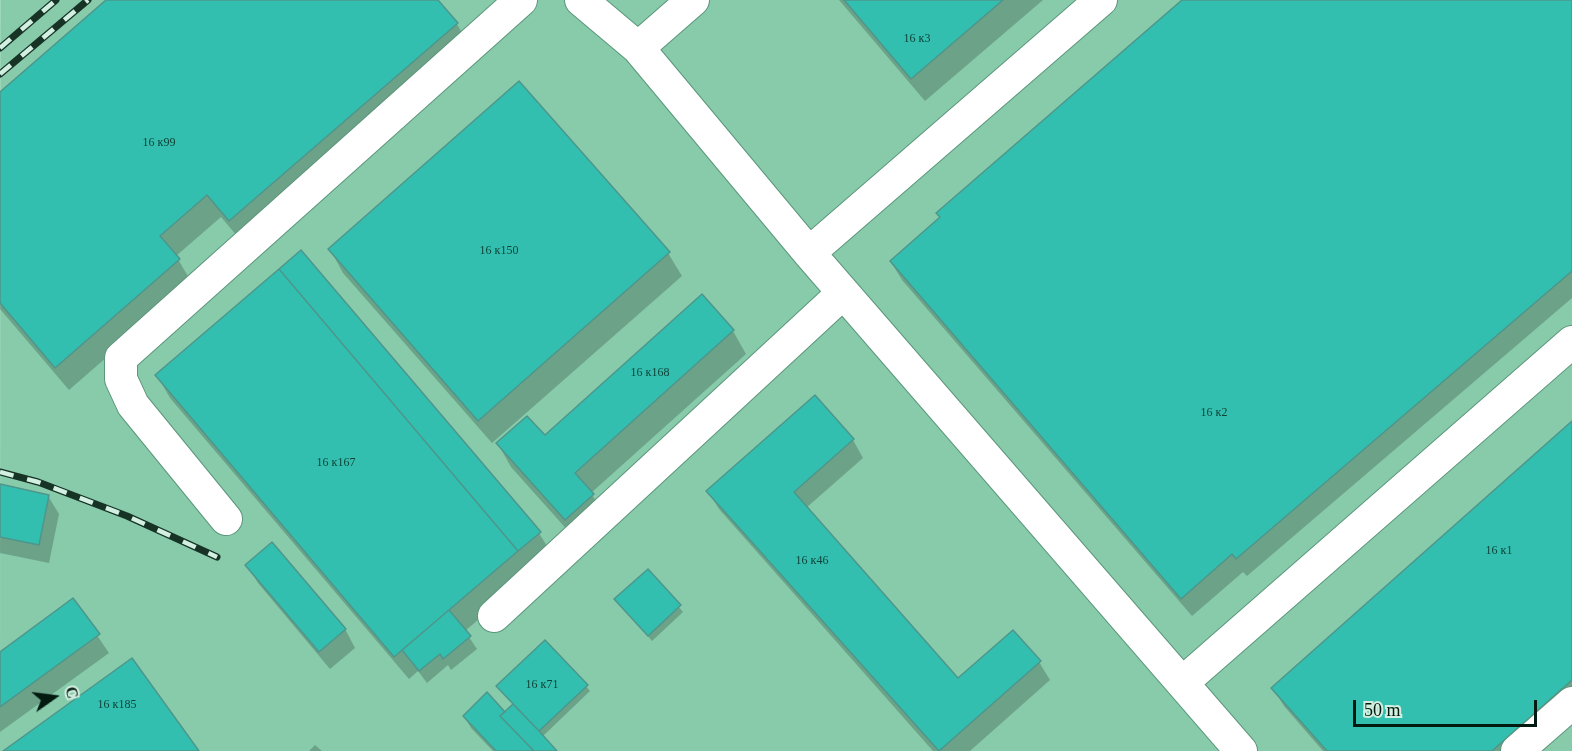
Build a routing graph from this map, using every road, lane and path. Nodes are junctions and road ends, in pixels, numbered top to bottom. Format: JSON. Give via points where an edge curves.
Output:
{"nodes":[{"id":1,"x":520,"y":0,"type":"edge"},
{"id":2,"x":581,"y":0,"type":"edge"},
{"id":3,"x":693,"y":0,"type":"edge"},
{"id":4,"x":1101,"y":0,"type":"edge"},
{"id":5,"x":638,"y":48,"type":"junction"},
{"id":6,"x":810,"y":253,"type":"junction"},
{"id":7,"x":843,"y":293,"type":"junction"},
{"id":8,"x":1572,"y":342,"type":"edge"},
{"id":9,"x":226,"y":519,"type":"dead end"},
{"id":10,"x":494,"y":616,"type":"dead end"},
{"id":11,"x":1182,"y":683,"type":"junction"},
{"id":12,"x":1572,"y":703,"type":"edge"},
{"id":13,"x":1241,"y":751,"type":"edge"},
{"id":14,"x":1517,"y":751,"type":"edge"}],
"edges":[{"from":1,"to":9,"type":"lane","via":[[121,358],[121,379],[133,405]]},
{"from":2,"to":5,"type":"lane"},
{"from":3,"to":5,"type":"lane"},
{"from":4,"to":6,"type":"lane"},
{"from":5,"to":6,"type":"lane"},
{"from":6,"to":7,"type":"lane"},
{"from":7,"to":10,"type":"lane"},
{"from":7,"to":11,"type":"lane"},
{"from":8,"to":11,"type":"lane"},
{"from":11,"to":13,"type":"lane"},
{"from":12,"to":14,"type":"lane"}]}
